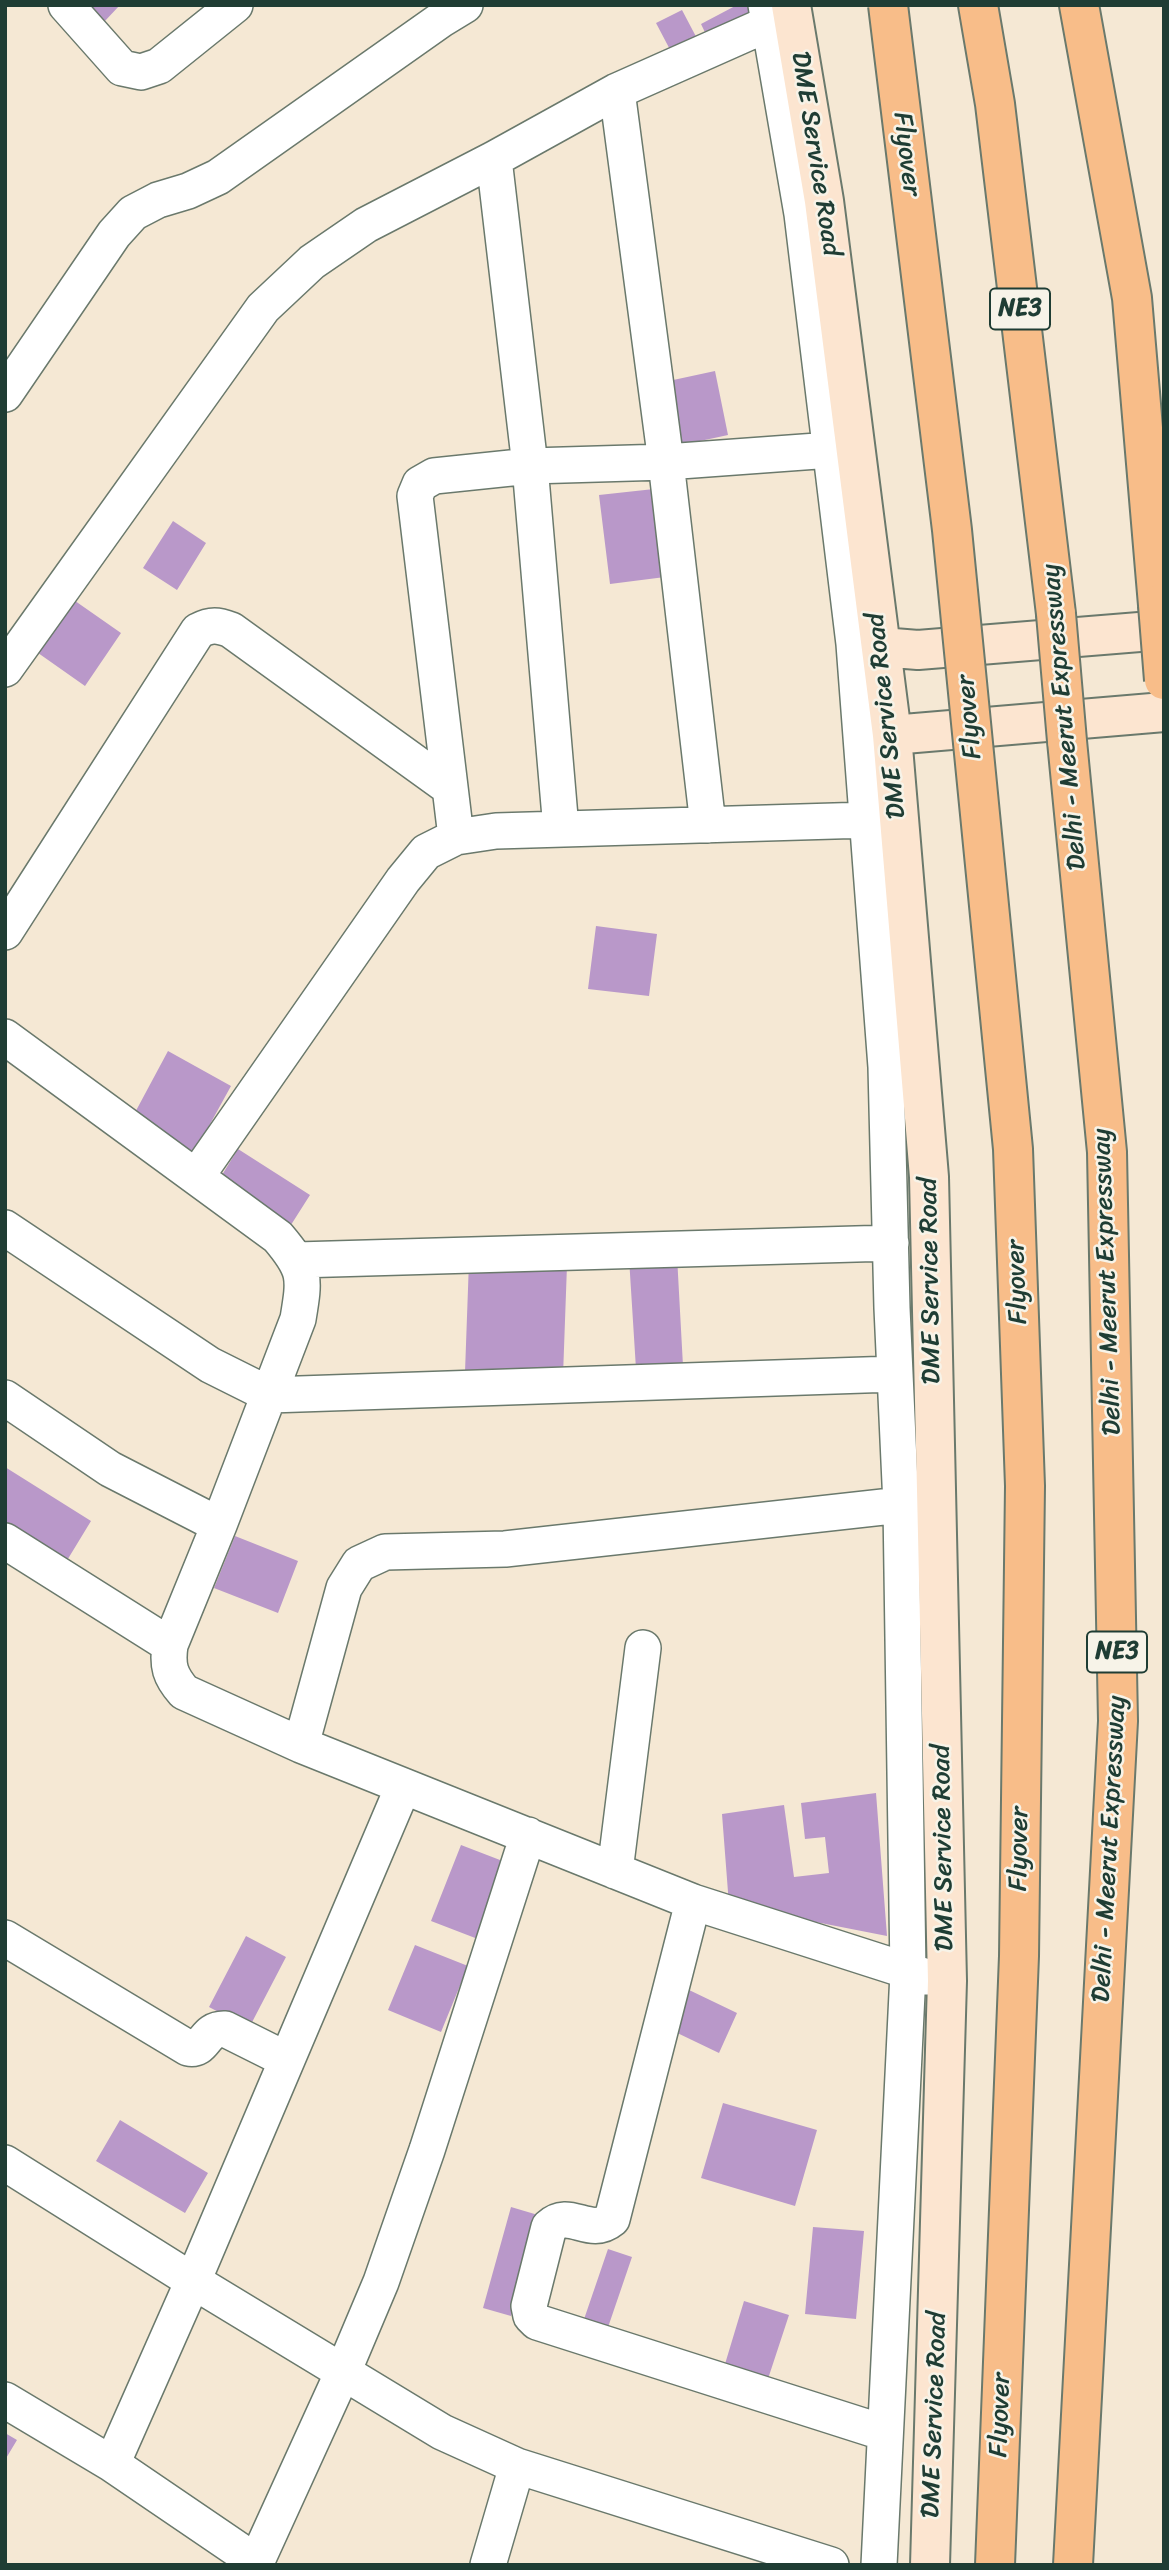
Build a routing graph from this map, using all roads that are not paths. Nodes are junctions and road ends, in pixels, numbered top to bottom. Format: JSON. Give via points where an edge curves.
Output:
{"nodes":[{"id":1,"x":66,"y":5,"type":"edge"},
{"id":2,"x":234,"y":5,"type":"edge"},
{"id":3,"x":465,"y":5,"type":"edge"},
{"id":4,"x":888,"y":5,"type":"edge"},
{"id":5,"x":978,"y":5,"type":"edge"},
{"id":6,"x":1079,"y":5,"type":"edge"},
{"id":7,"x":776,"y":11,"type":"edge"},
{"id":8,"x":617,"y":91,"type":"junction"},
{"id":9,"x":494,"y":159,"type":"junction"},
{"id":10,"x":5,"y":394,"type":"edge"},
{"id":11,"x":831,"y":450,"type":"junction"},
{"id":12,"x":666,"y":461,"type":"junction"},
{"id":13,"x":530,"y":466,"type":"junction"},
{"id":14,"x":1161,"y":618,"type":"edge"},
{"id":15,"x":881,"y":647,"type":"junction"},
{"id":16,"x":5,"y":669,"type":"edge"},
{"id":17,"x":1164,"y":680,"type":"edge"},
{"id":18,"x":1164,"y":712,"type":"edge"},
{"id":19,"x":892,"y":735,"type":"junction"},
{"id":20,"x":450,"y":788,"type":"junction"},
{"id":21,"x":867,"y":820,"type":"junction"},
{"id":22,"x":708,"y":825,"type":"junction"},
{"id":23,"x":561,"y":829,"type":"junction"},
{"id":24,"x":456,"y":837,"type":"junction"},
{"id":25,"x":5,"y":932,"type":"edge"},
{"id":26,"x":10,"y":1050,"type":"edge"},
{"id":27,"x":196,"y":1177,"type":"junction"},
{"id":28,"x":5,"y":1228,"type":"edge"},
{"id":29,"x":891,"y":1243,"type":"junction"},
{"id":30,"x":297,"y":1260,"type":"junction"},
{"id":31,"x":894,"y":1374,"type":"junction"},
{"id":32,"x":270,"y":1395,"type":"junction"},
{"id":33,"x":5,"y":1398,"type":"edge"},
{"id":34,"x":901,"y":1505,"type":"junction"},
{"id":35,"x":219,"y":1525,"type":"junction"},
{"id":36,"x":5,"y":1541,"type":"edge"},
{"id":37,"x":170,"y":1645,"type":"junction"},
{"id":38,"x":643,"y":1648,"type":"dead end"},
{"id":39,"x":301,"y":1745,"type":"junction"},
{"id":40,"x":403,"y":1787,"type":"junction"},
{"id":41,"x":528,"y":1835,"type":"junction"},
{"id":42,"x":615,"y":1871,"type":"junction"},
{"id":43,"x":693,"y":1902,"type":"junction"},
{"id":44,"x":5,"y":1938,"type":"edge"},
{"id":45,"x":908,"y":1973,"type":"junction"},
{"id":46,"x":947,"y":1981,"type":"junction"},
{"id":47,"x":287,"y":2060,"type":"junction"},
{"id":48,"x":5,"y":2163,"type":"edge"},
{"id":49,"x":193,"y":2281,"type":"junction"},
{"id":50,"x":343,"y":2372,"type":"junction"},
{"id":51,"x":5,"y":2400,"type":"edge"},
{"id":52,"x":885,"y":2433,"type":"junction"},
{"id":53,"x":111,"y":2464,"type":"junction"},
{"id":54,"x":517,"y":2466,"type":"junction"},
{"id":55,"x":256,"y":2563,"type":"edge"},
{"id":56,"x":488,"y":2565,"type":"edge"},
{"id":57,"x":831,"y":2565,"type":"edge"},
{"id":58,"x":879,"y":2565,"type":"edge"},
{"id":59,"x":930,"y":2565,"type":"edge"},
{"id":60,"x":996,"y":2565,"type":"edge"},
{"id":61,"x":1073,"y":2565,"type":"edge"}],
"edges":[{"from":1,"to":2,"type":"street","via":[[122,68],[141,72],[159,66]]},
{"from":3,"to":10,"type":"street","via":[[218,177],[133,213]]},
{"from":4,"to":60,"type":"highway","name":"Flyover","bridge":true,"via":[[953,530],[1013,1149],[1025,1486],[1019,1928]]},
{"from":5,"to":61,"type":"highway","name":"Delhi - Meerut Expressway","number":"NE3","bridge":true,"via":[[995,104],[1056,614],[1107,1152],[1118,1721]]},
{"from":6,"to":14,"type":"highway","via":[[1132,298]]},
{"from":7,"to":8,"type":"street"},
{"from":7,"to":11,"type":"street"},
{"from":7,"to":15,"type":"main road","name":"DME Service Road","via":[[824,201]]},
{"from":8,"to":9,"type":"street"},
{"from":8,"to":12,"type":"street"},
{"from":9,"to":13,"type":"street"},
{"from":9,"to":16,"type":"street","via":[[366,225],[312,262],[263,308]]},
{"from":11,"to":12,"type":"street"},
{"from":11,"to":21,"type":"street","via":[[854,644]]},
{"from":12,"to":13,"type":"street"},
{"from":12,"to":22,"type":"street"},
{"from":13,"to":20,"type":"street","via":[[434,476],[420,484],[415,496]]},
{"from":13,"to":23,"type":"street"},
{"from":14,"to":15,"type":"main road","via":[[918,650]]},
{"from":14,"to":17,"type":"highway","bridge":true},
{"from":15,"to":19,"type":"main road","name":"DME Service Road"},
{"from":18,"to":19,"type":"main road"},
{"from":19,"to":46,"type":"main road","name":"DME Service Road","via":[[929,1177]]},
{"from":20,"to":24,"type":"street"},
{"from":20,"to":25,"type":"street","via":[[232,630],[208,626],[198,631]]},
{"from":21,"to":22,"type":"street"},
{"from":21,"to":29,"type":"street","via":[[886,1067]]},
{"from":22,"to":23,"type":"street"},
{"from":23,"to":24,"type":"street"},
{"from":24,"to":27,"type":"street","via":[[426,852],[403,880]]},
{"from":26,"to":27,"type":"street"},
{"from":27,"to":30,"type":"street","via":[[278,1237]]},
{"from":28,"to":32,"type":"street","via":[[210,1365]]},
{"from":29,"to":30,"type":"street"},
{"from":29,"to":31,"type":"street"},
{"from":30,"to":32,"type":"street","via":[[303,1286],[298,1319]]},
{"from":31,"to":32,"type":"street"},
{"from":31,"to":34,"type":"street"},
{"from":32,"to":35,"type":"street"},
{"from":33,"to":35,"type":"street","via":[[110,1469]]},
{"from":34,"to":39,"type":"street","via":[[505,1549],[385,1552],[359,1564],[344,1588]]},
{"from":34,"to":45,"type":"street"},
{"from":35,"to":37,"type":"street"},
{"from":36,"to":37,"type":"street"},
{"from":37,"to":39,"type":"street","via":[[167,1665],[184,1692]]},
{"from":38,"to":42,"type":"street"},
{"from":39,"to":40,"type":"street"},
{"from":40,"to":41,"type":"street"},
{"from":40,"to":47,"type":"street"},
{"from":41,"to":42,"type":"street"},
{"from":41,"to":50,"type":"street","via":[[427,2150],[381,2282]]},
{"from":42,"to":43,"type":"street"},
{"from":43,"to":45,"type":"street"},
{"from":43,"to":52,"type":"street","via":[[611,2219],[595,2227],[556,2220],[549,2227],[529,2306],[531,2316],[537,2322]]},
{"from":44,"to":47,"type":"street","via":[[188,2048],[199,2046],[209,2031],[217,2028]]},
{"from":45,"to":46,"type":"street"},
{"from":45,"to":52,"type":"street"},
{"from":46,"to":59,"type":"main road","name":"DME Service Road"},
{"from":47,"to":49,"type":"street"},
{"from":48,"to":49,"type":"street"},
{"from":49,"to":50,"type":"street"},
{"from":49,"to":53,"type":"street"},
{"from":50,"to":54,"type":"street","via":[[442,2432]]},
{"from":50,"to":55,"type":"street"},
{"from":51,"to":53,"type":"street"},
{"from":52,"to":58,"type":"street"},
{"from":53,"to":55,"type":"street"},
{"from":54,"to":56,"type":"street"},
{"from":54,"to":57,"type":"street"}]}
